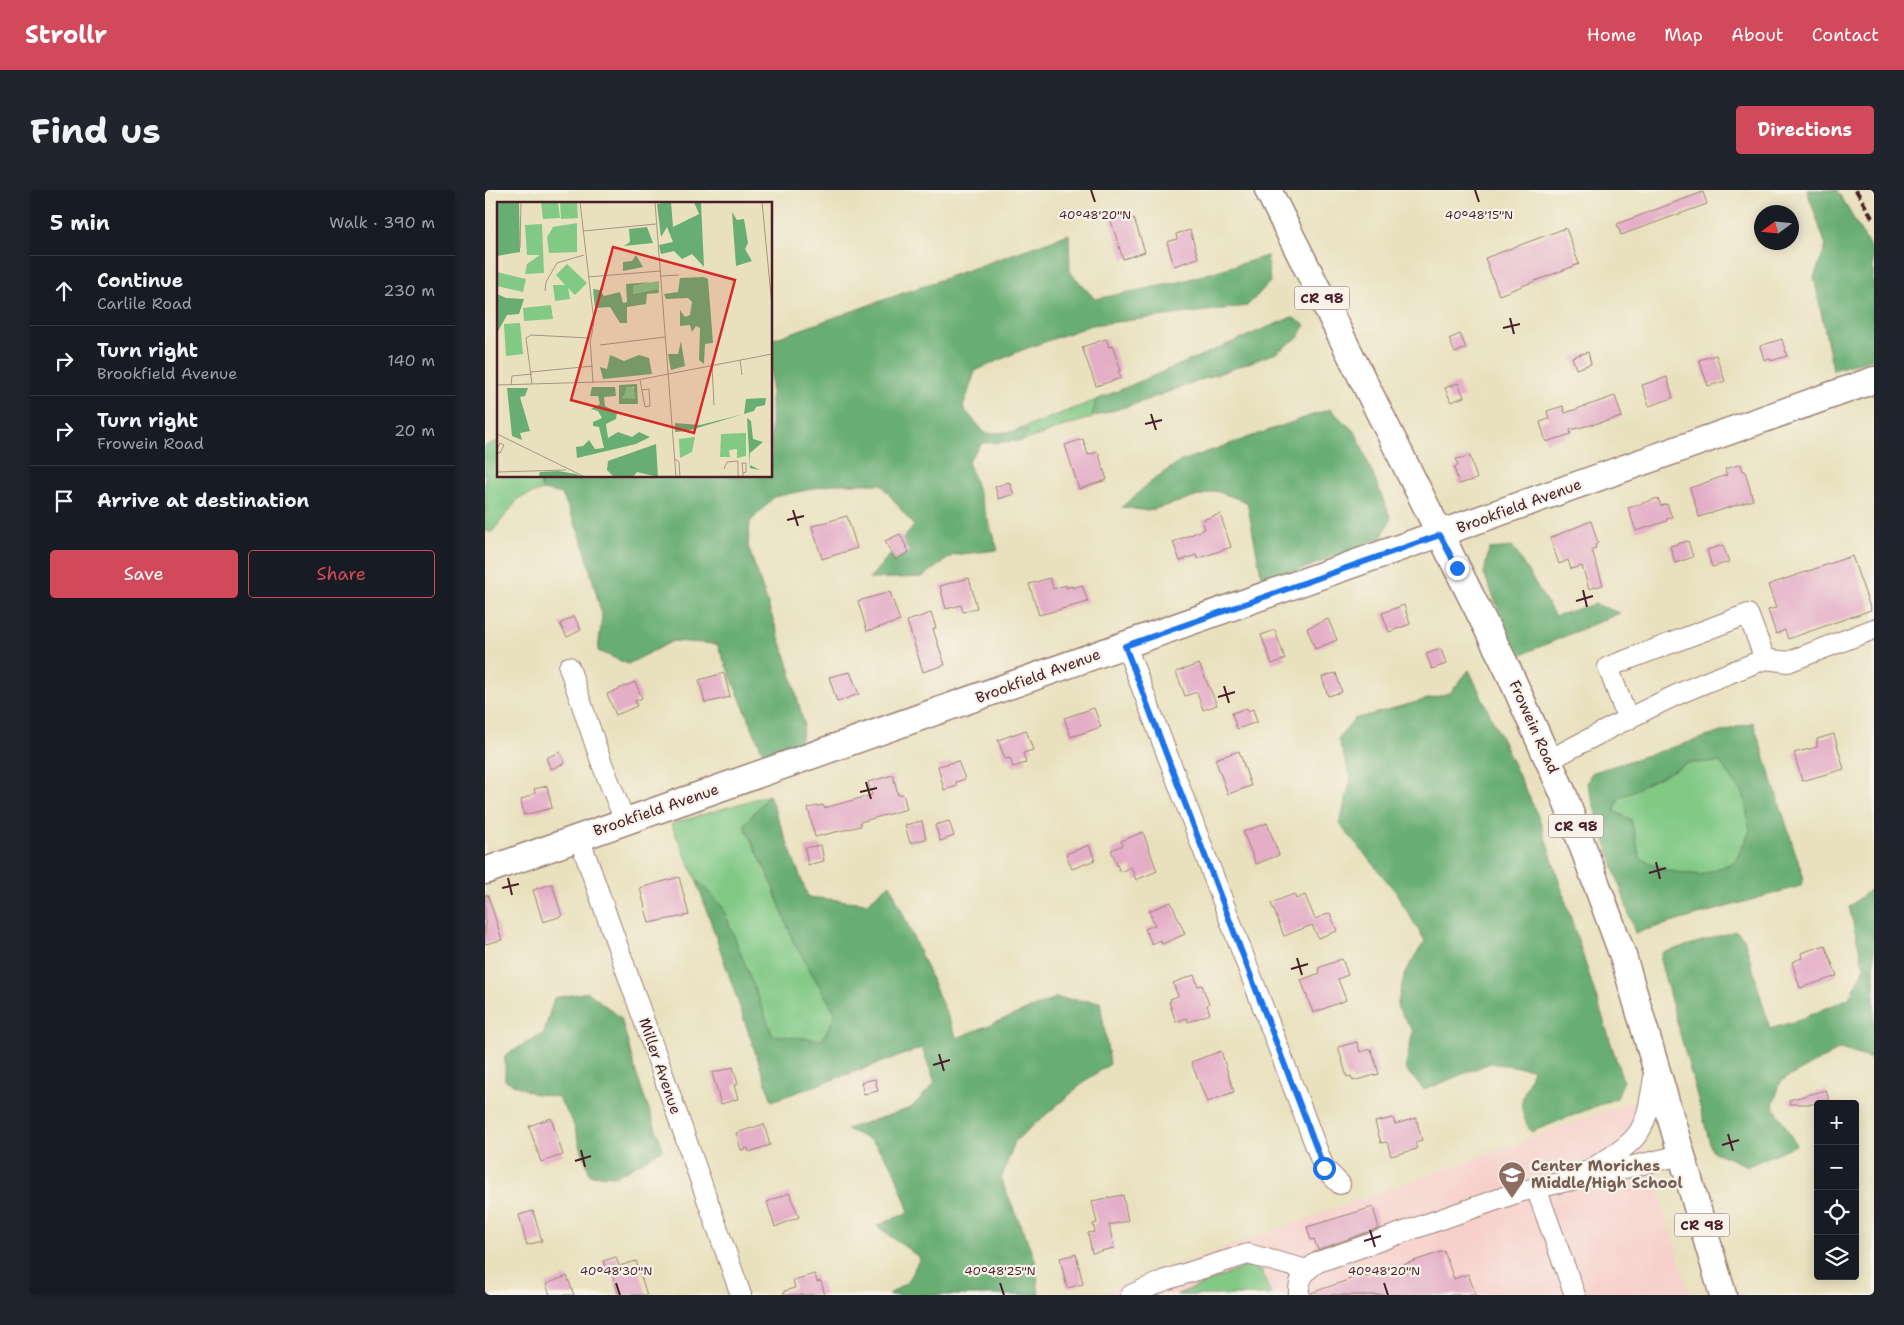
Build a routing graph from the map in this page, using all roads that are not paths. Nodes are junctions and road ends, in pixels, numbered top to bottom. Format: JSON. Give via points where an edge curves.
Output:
{"nodes":[{"id":1,"x":1269,"y":190,"type":"edge"},
{"id":2,"x":1874,"y":380,"type":"edge"},
{"id":3,"x":1440,"y":535,"type":"junction"},
{"id":4,"x":1874,"y":629,"type":"edge"},
{"id":5,"x":1125,"y":646,"type":"junction"},
{"id":6,"x":1765,"y":659,"type":"junction"},
{"id":7,"x":569,"y":667,"type":"dead end"},
{"id":8,"x":1628,"y":720,"type":"junction"},
{"id":9,"x":1549,"y":760,"type":"junction"},
{"id":10,"x":625,"y":821,"type":"junction"},
{"id":11,"x":579,"y":837,"type":"junction"},
{"id":12,"x":485,"y":871,"type":"edge"},
{"id":13,"x":1656,"y":1066,"type":"junction"},
{"id":14,"x":1682,"y":1155,"type":"junction"},
{"id":15,"x":1575,"y":1178,"type":"junction"},
{"id":16,"x":1340,"y":1184,"type":"dead end"},
{"id":17,"x":1536,"y":1188,"type":"junction"},
{"id":18,"x":1307,"y":1270,"type":"junction"},
{"id":19,"x":741,"y":1295,"type":"edge"},
{"id":20,"x":1131,"y":1295,"type":"edge"},
{"id":21,"x":1299,"y":1295,"type":"edge"},
{"id":22,"x":1575,"y":1295,"type":"edge"},
{"id":23,"x":1723,"y":1295,"type":"edge"}],
"edges":[{"from":1,"to":3,"type":"main road","name":"Frowein Road","number":"CR 98"},
{"from":2,"to":3,"type":"main road","name":"Brookfield Avenue"},
{"from":3,"to":5,"type":"main road","name":"Brookfield Avenue"},
{"from":3,"to":9,"type":"main road","name":"Frowein Road","number":"CR 98"},
{"from":4,"to":6,"type":"street","via":[[1787,662]]},
{"from":5,"to":10,"type":"main road","name":"Brookfield Avenue"},
{"from":5,"to":16,"type":"street","via":[[1324,1168]]},
{"from":6,"to":8,"type":"street","via":[[1683,692]]},
{"from":6,"to":8,"type":"street","via":[[1747,614],[1608,667]]},
{"from":7,"to":10,"type":"street","via":[[607,779]]},
{"from":8,"to":9,"type":"street"},
{"from":9,"to":13,"type":"main road","name":"Frowein Road","number":"CR 98","via":[[1607,908]]},
{"from":10,"to":11,"type":"main road","name":"Brookfield Avenue"},
{"from":11,"to":12,"type":"main road","name":"Brookfield Avenue"},
{"from":11,"to":19,"type":"street","name":"Miller Avenue"},
{"from":13,"to":14,"type":"main road","name":"Frowein Road","number":"CR 98"},
{"from":13,"to":15,"type":"street","via":[[1646,1120],[1636,1138],[1624,1149]]},
{"from":14,"to":15,"type":"street"},
{"from":14,"to":23,"type":"main road","name":"Frowein Road","number":"CR 98"},
{"from":15,"to":17,"type":"street"},
{"from":17,"to":18,"type":"street","via":[[1318,1262]]},
{"from":17,"to":22,"type":"street"},
{"from":18,"to":20,"type":"street","via":[[1248,1254],[1165,1280]]},
{"from":18,"to":21,"type":"street","via":[[1300,1282]]}]}
